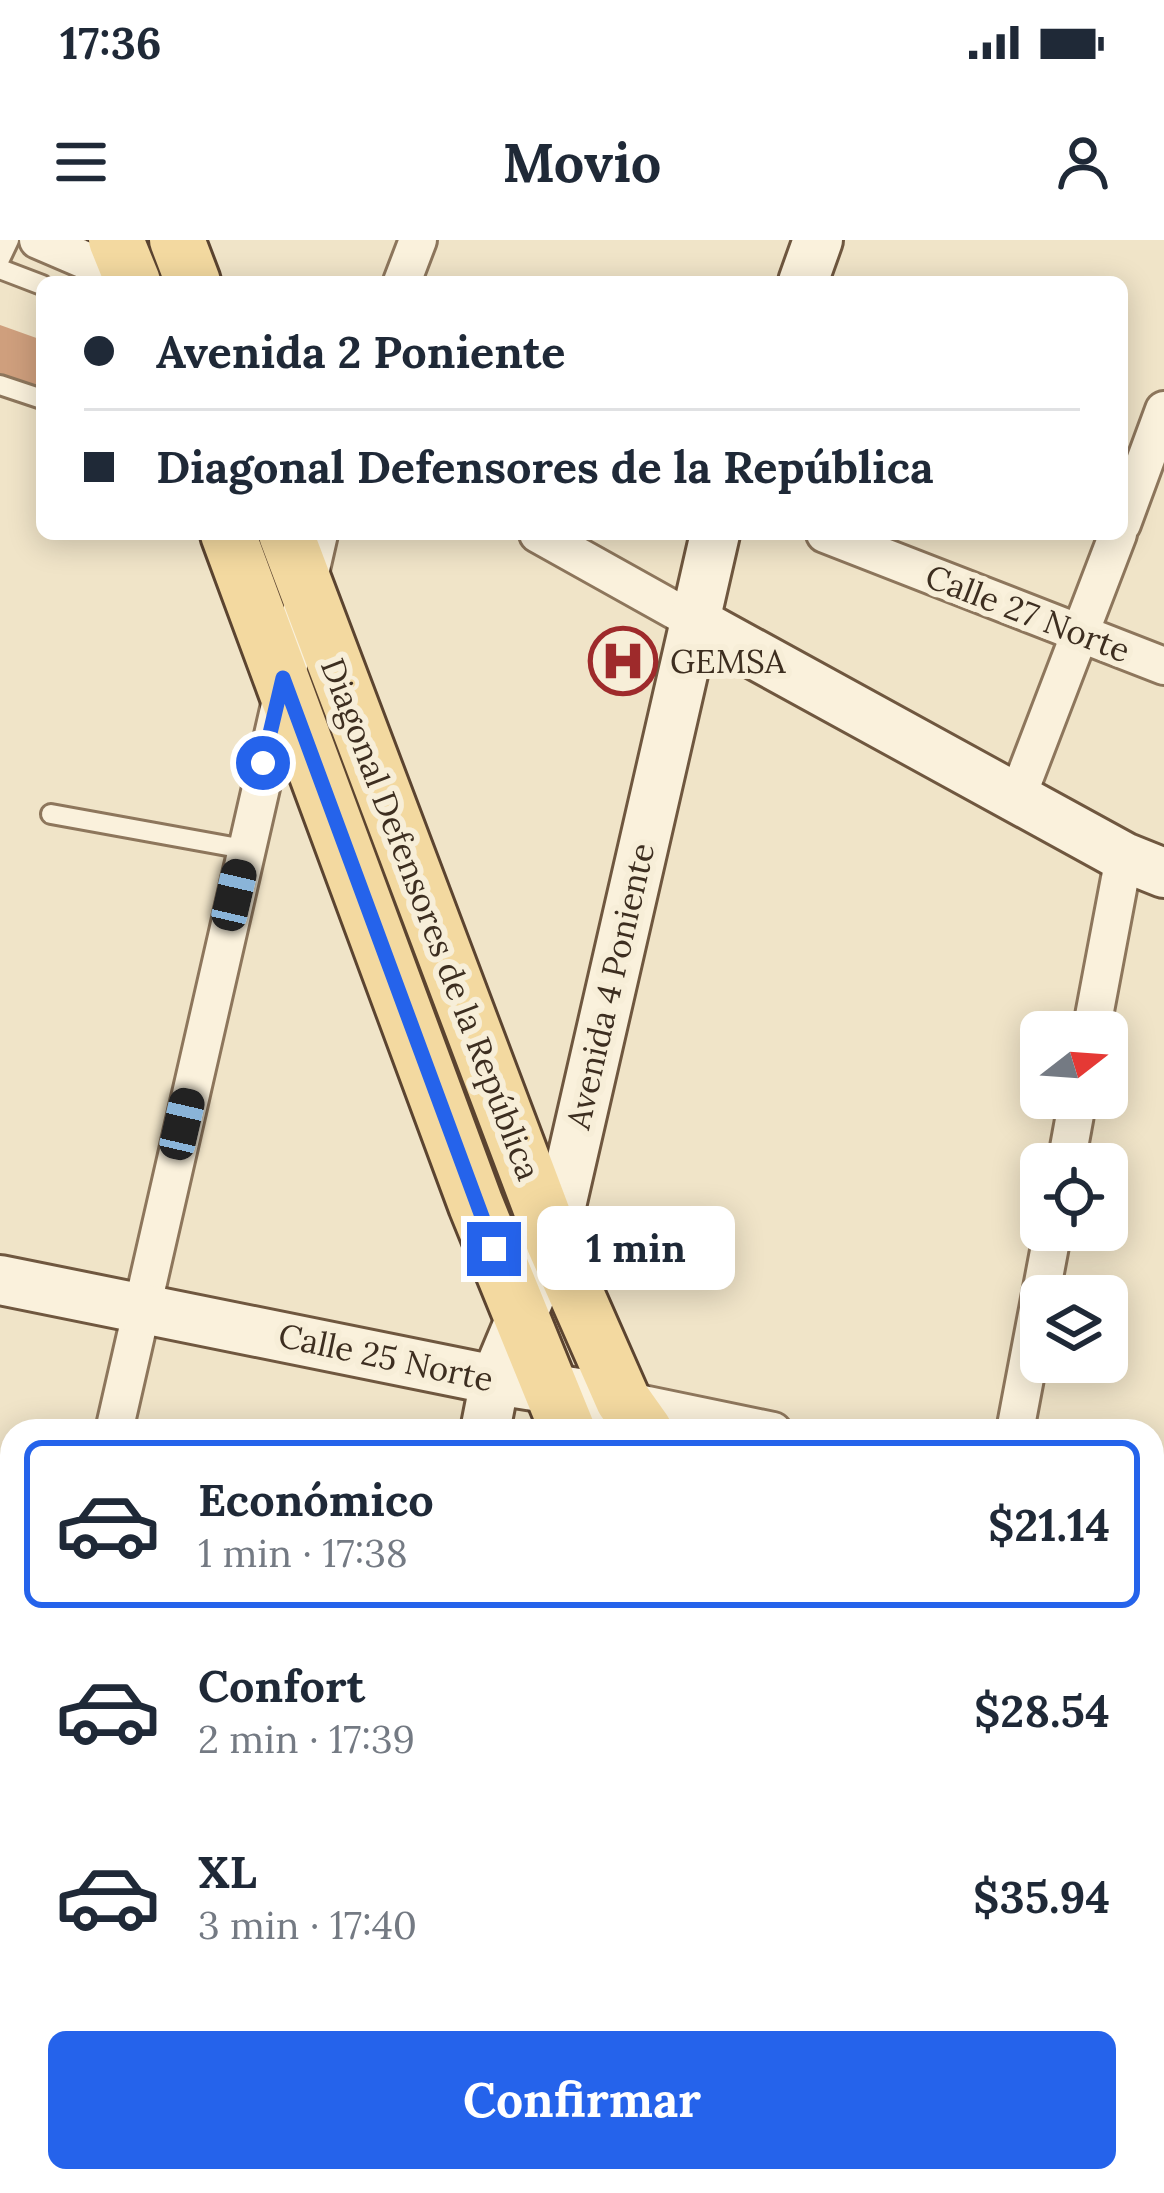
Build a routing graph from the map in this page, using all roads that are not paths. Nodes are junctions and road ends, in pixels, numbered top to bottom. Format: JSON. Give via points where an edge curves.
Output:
{"nodes":[{"id":1,"x":9,"y":240,"type":"edge"},
{"id":2,"x":38,"y":240,"type":"edge"},
{"id":3,"x":177,"y":240,"type":"edge"},
{"id":4,"x":418,"y":240,"type":"edge"},
{"id":5,"x":818,"y":240,"type":"edge"},
{"id":6,"x":0,"y":264,"type":"edge"},
{"id":7,"x":119,"y":272,"type":"edge"},
{"id":8,"x":191,"y":276,"type":"edge"},
{"id":9,"x":404,"y":276,"type":"edge"},
{"id":10,"x":805,"y":276,"type":"edge"},
{"id":11,"x":36,"y":282,"type":"edge"},
{"id":12,"x":0,"y":385,"type":"edge"},
{"id":13,"x":36,"y":397,"type":"edge"},
{"id":14,"x":1164,"y":410,"type":"edge"},
{"id":15,"x":1128,"y":508,"type":"edge"},
{"id":16,"x":231,"y":540,"type":"edge"},
{"id":17,"x":549,"y":540,"type":"edge"},
{"id":18,"x":713,"y":540,"type":"edge"},
{"id":19,"x":841,"y":540,"type":"edge"},
{"id":20,"x":1116,"y":540,"type":"edge"},
{"id":21,"x":312,"y":559,"type":"edge"},
{"id":22,"x":692,"y":620,"type":"junction"},
{"id":23,"x":1082,"y":633,"type":"junction"},
{"id":24,"x":1164,"y":666,"type":"edge"},
{"id":25,"x":283,"y":678,"type":"junction"},
{"id":26,"x":1018,"y":795,"type":"junction"},
{"id":27,"x":51,"y":814,"type":"dead end"},
{"id":28,"x":244,"y":849,"type":"junction"},
{"id":29,"x":1144,"y":865,"type":"edge"},
{"id":30,"x":1097,"y":1011,"type":"edge"},
{"id":31,"x":553,"y":1240,"type":"junction"},
{"id":32,"x":1049,"y":1251,"type":"edge"},
{"id":33,"x":0,"y":1280,"type":"edge"},
{"id":34,"x":140,"y":1307,"type":"junction"},
{"id":35,"x":520,"y":1316,"type":"junction"},
{"id":36,"x":495,"y":1380,"type":"junction"},
{"id":37,"x":583,"y":1414,"type":"edge"},
{"id":38,"x":117,"y":1419,"type":"edge"},
{"id":39,"x":487,"y":1419,"type":"edge"},
{"id":40,"x":639,"y":1419,"type":"edge"},
{"id":41,"x":1017,"y":1419,"type":"edge"}],
"edges":[{"from":1,"to":6,"type":"lane"},
{"from":2,"to":7,"type":"street"},
{"from":3,"to":8,"type":"main road"},
{"from":4,"to":9,"type":"street"},
{"from":5,"to":10,"type":"street"},
{"from":6,"to":11,"type":"lane"},
{"from":12,"to":13,"type":"lane"},
{"from":14,"to":15,"type":"street"},
{"from":16,"to":25,"type":"main road","name":"Diagonal Defensores de la República"},
{"from":17,"to":22,"type":"street"},
{"from":18,"to":22,"type":"street","name":"Avenida 4 Poniente"},
{"from":19,"to":23,"type":"street","name":"Calle 27 Norte"},
{"from":20,"to":23,"type":"street"},
{"from":21,"to":25,"type":"street"},
{"from":21,"to":31,"type":"main road","name":"Diagonal Defensores de la República"},
{"from":22,"to":26,"type":"street"},
{"from":22,"to":31,"type":"street","name":"Avenida 4 Poniente"},
{"from":23,"to":24,"type":"street","name":"Calle 27 Norte"},
{"from":23,"to":26,"type":"street"},
{"from":25,"to":28,"type":"street"},
{"from":25,"to":35,"type":"main road","name":"Diagonal Defensores de la República"},
{"from":26,"to":29,"type":"street"},
{"from":27,"to":28,"type":"lane"},
{"from":28,"to":34,"type":"street"},
{"from":29,"to":30,"type":"street"},
{"from":31,"to":35,"type":"street","name":"Avenida 4 Poniente"},
{"from":31,"to":37,"type":"main road","name":"Diagonal Defensores de la República","via":[[590,1329]]},
{"from":32,"to":41,"type":"street"},
{"from":33,"to":34,"type":"street","name":"Calle 25 Norte"},
{"from":34,"to":36,"type":"street","name":"Calle 25 Norte"},
{"from":34,"to":38,"type":"street"},
{"from":35,"to":36,"type":"street","name":"Avenida 4 Poniente"},
{"from":35,"to":37,"type":"main road","name":"Diagonal Defensores de la República"},
{"from":36,"to":37,"type":"street","name":"Calle 25 Norte"},
{"from":36,"to":39,"type":"street","name":"Avenida 4 Poniente"},
{"from":37,"to":40,"type":"street","name":"Calle 25 Norte"}]}
